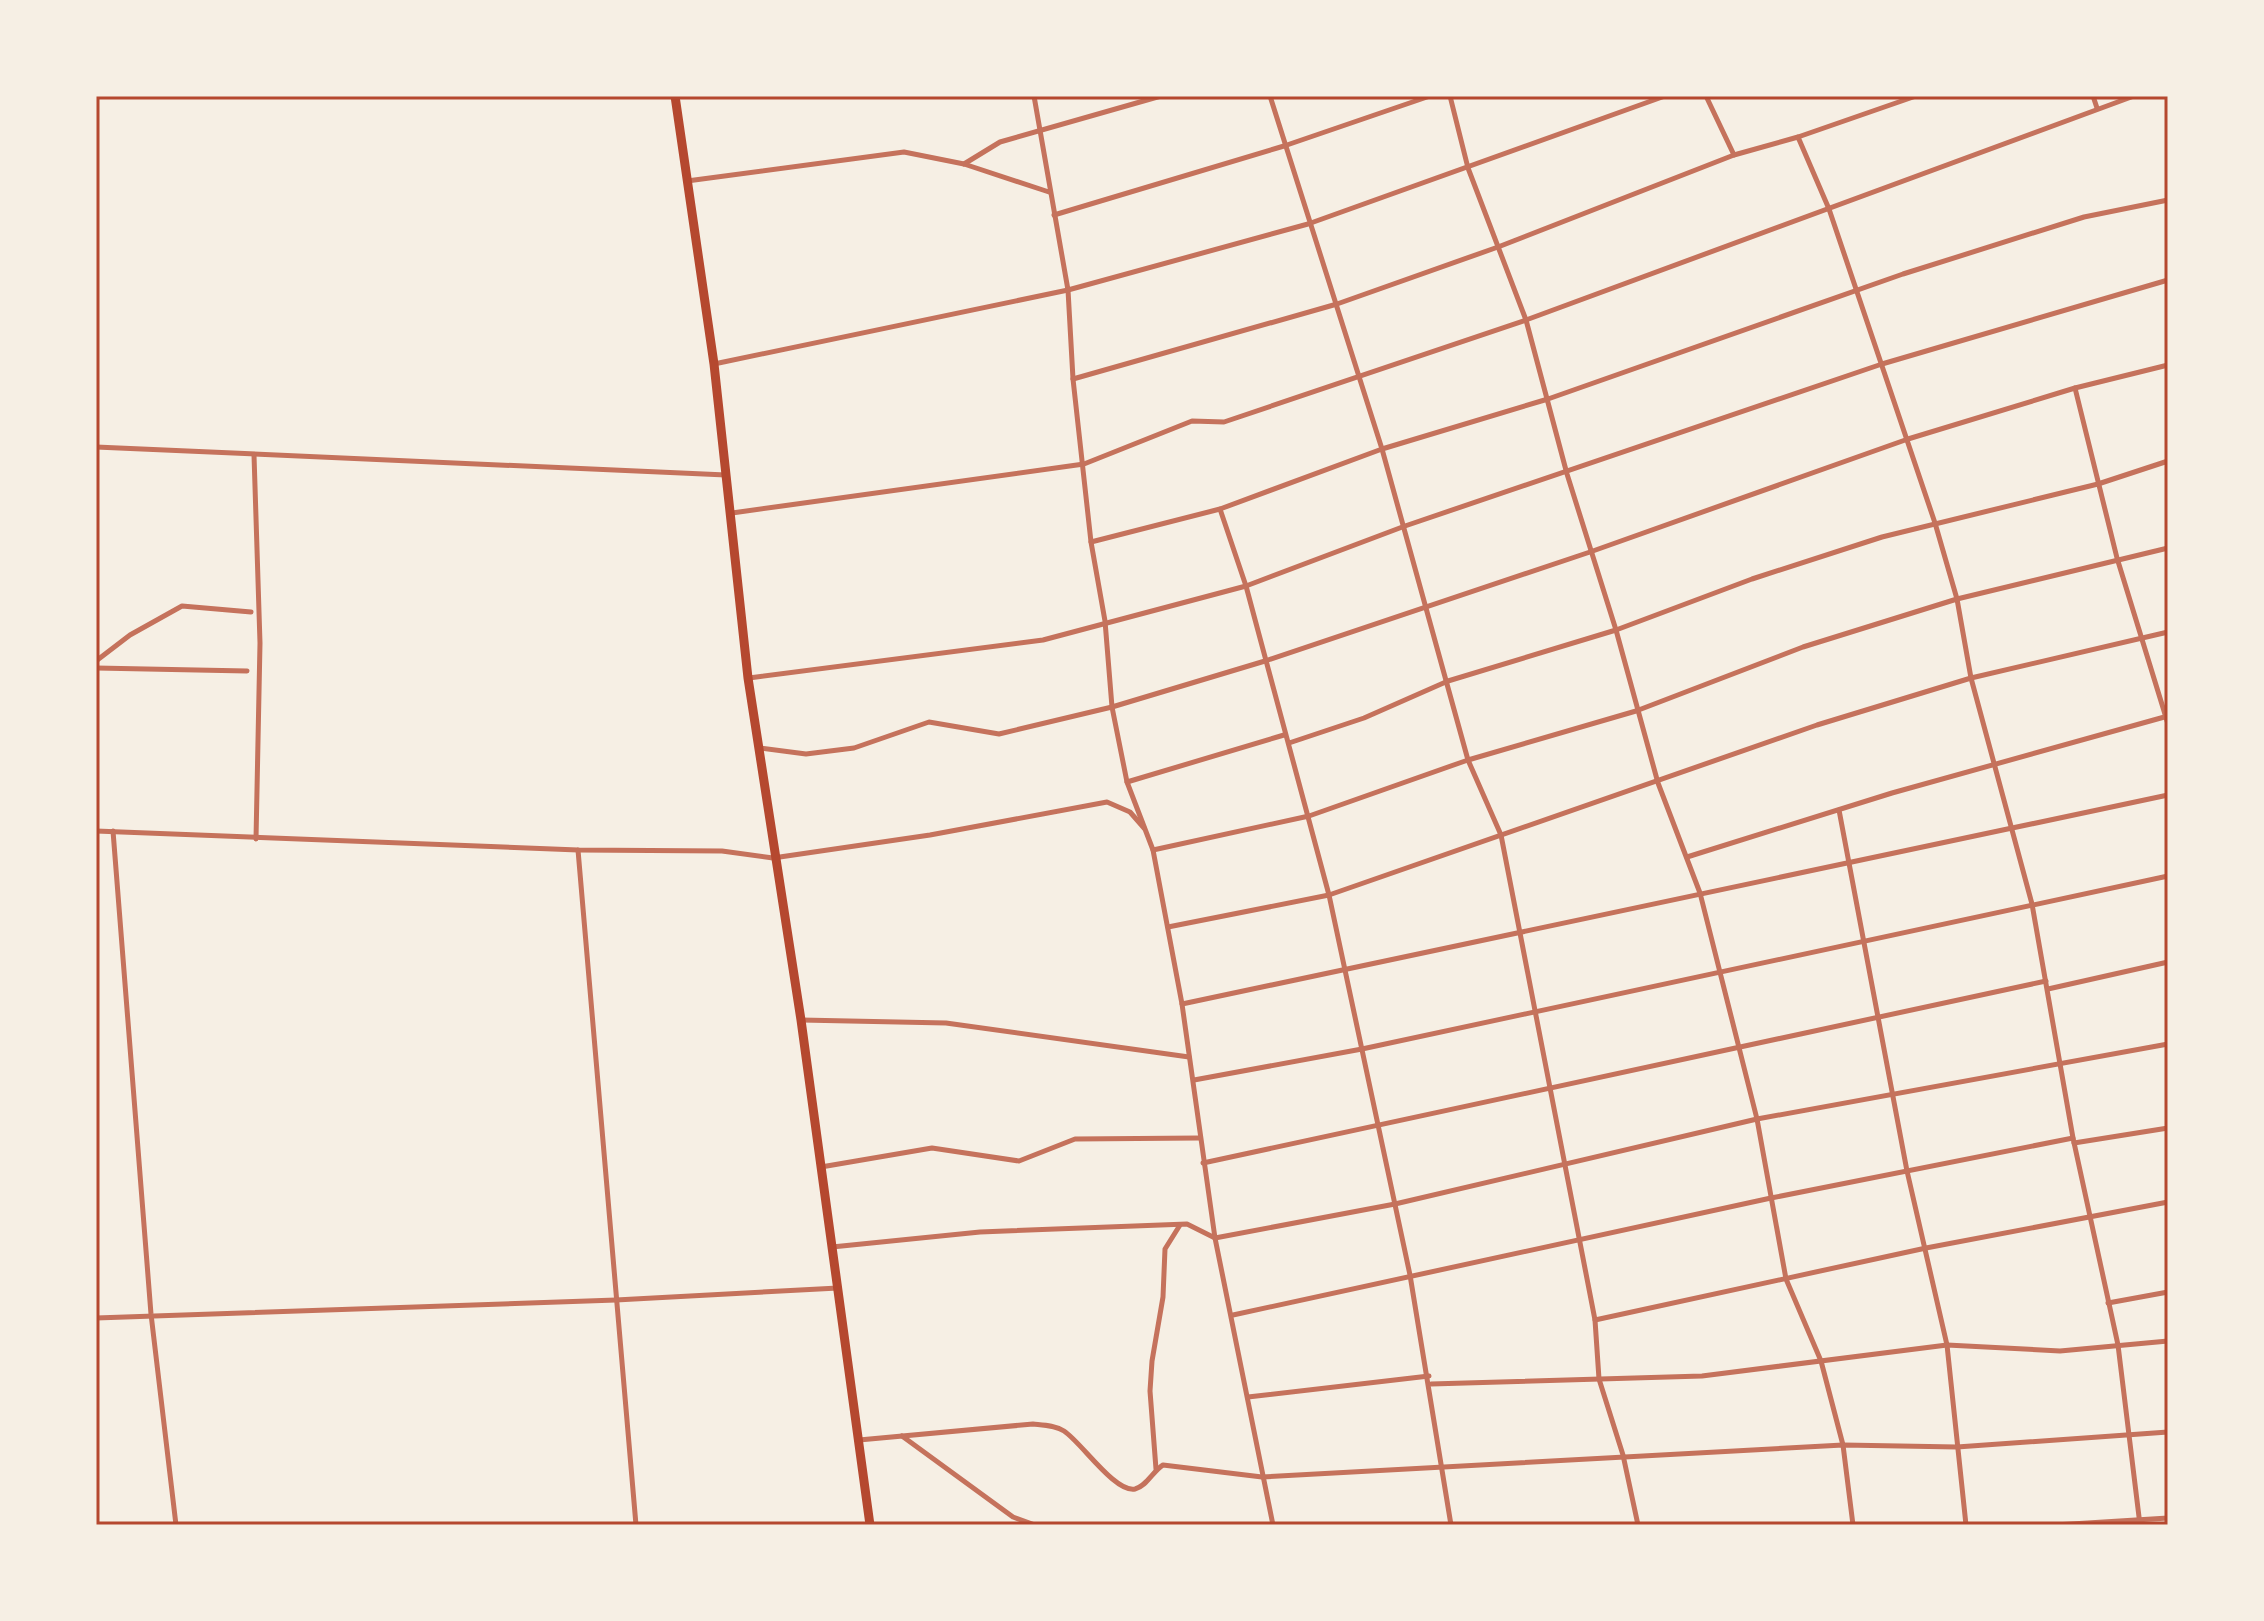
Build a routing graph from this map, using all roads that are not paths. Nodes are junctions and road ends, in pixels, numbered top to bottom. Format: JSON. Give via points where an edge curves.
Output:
{"nodes":[{"id":1,"x":675,"y":96,"type":"edge"},
{"id":2,"x":1034,"y":96,"type":"edge"},
{"id":3,"x":1161,"y":96,"type":"edge"},
{"id":4,"x":1270,"y":96,"type":"edge"},
{"id":5,"x":1430,"y":96,"type":"edge"},
{"id":6,"x":1450,"y":96,"type":"edge"},
{"id":7,"x":1665,"y":96,"type":"edge"},
{"id":8,"x":1706,"y":96,"type":"edge"},
{"id":9,"x":1916,"y":96,"type":"edge"},
{"id":10,"x":2093,"y":96,"type":"edge"},
{"id":11,"x":2134,"y":96,"type":"edge"},
{"id":12,"x":2097,"y":108,"type":"junction"},
{"id":13,"x":1039,"y":131,"type":"junction"},
{"id":14,"x":1798,"y":137,"type":"junction"},
{"id":15,"x":1284,"y":146,"type":"junction"},
{"id":16,"x":1734,"y":155,"type":"junction"},
{"id":17,"x":964,"y":164,"type":"junction"},
{"id":18,"x":1468,"y":168,"type":"junction"},
{"id":19,"x":686,"y":181,"type":"junction"},
{"id":20,"x":1050,"y":192,"type":"junction"},
{"id":21,"x":2168,"y":200,"type":"edge"},
{"id":22,"x":1829,"y":209,"type":"junction"},
{"id":23,"x":1054,"y":215,"type":"junction"},
{"id":24,"x":1308,"y":224,"type":"junction"},
{"id":25,"x":1498,"y":247,"type":"junction"},
{"id":26,"x":2168,"y":280,"type":"edge"},
{"id":27,"x":1068,"y":290,"type":"junction"},
{"id":28,"x":1858,"y":292,"type":"junction"},
{"id":29,"x":1337,"y":304,"type":"junction"},
{"id":30,"x":1526,"y":320,"type":"junction"},
{"id":31,"x":714,"y":364,"type":"junction"},
{"id":32,"x":1882,"y":364,"type":"junction"},
{"id":33,"x":2168,"y":365,"type":"edge"},
{"id":34,"x":1358,"y":375,"type":"junction"},
{"id":35,"x":1073,"y":379,"type":"junction"},
{"id":36,"x":2075,"y":388,"type":"junction"},
{"id":37,"x":1548,"y":399,"type":"junction"},
{"id":38,"x":1908,"y":439,"type":"junction"},
{"id":39,"x":96,"y":447,"type":"edge"},
{"id":40,"x":1382,"y":449,"type":"junction"},
{"id":41,"x":254,"y":455,"type":"junction"},
{"id":42,"x":2168,"y":461,"type":"edge"},
{"id":43,"x":1084,"y":464,"type":"junction"},
{"id":44,"x":1567,"y":474,"type":"junction"},
{"id":45,"x":726,"y":475,"type":"junction"},
{"id":46,"x":2098,"y":484,"type":"junction"},
{"id":47,"x":1220,"y":509,"type":"junction"},
{"id":48,"x":732,"y":513,"type":"junction"},
{"id":49,"x":1935,"y":523,"type":"junction"},
{"id":50,"x":1405,"y":526,"type":"junction"},
{"id":51,"x":1091,"y":542,"type":"junction"},
{"id":52,"x":2168,"y":548,"type":"edge"},
{"id":53,"x":1590,"y":552,"type":"junction"},
{"id":54,"x":2117,"y":558,"type":"junction"},
{"id":55,"x":1246,"y":586,"type":"junction"},
{"id":56,"x":1957,"y":599,"type":"junction"},
{"id":57,"x":1424,"y":606,"type":"junction"},
{"id":58,"x":251,"y":612,"type":"dead end"},
{"id":59,"x":1105,"y":621,"type":"junction"},
{"id":60,"x":1616,"y":630,"type":"junction"},
{"id":61,"x":2168,"y":632,"type":"edge"},
{"id":62,"x":2140,"y":640,"type":"junction"},
{"id":63,"x":96,"y":661,"type":"edge"},
{"id":64,"x":1265,"y":661,"type":"junction"},
{"id":65,"x":96,"y":668,"type":"edge"},
{"id":66,"x":247,"y":671,"type":"dead end"},
{"id":67,"x":748,"y":678,"type":"junction"},
{"id":68,"x":1971,"y":678,"type":"junction"},
{"id":69,"x":1448,"y":681,"type":"junction"},
{"id":70,"x":1112,"y":707,"type":"junction"},
{"id":71,"x":1636,"y":711,"type":"junction"},
{"id":72,"x":2167,"y":716,"type":"edge"},
{"id":73,"x":2168,"y":724,"type":"edge"},
{"id":74,"x":1284,"y":735,"type":"junction"},
{"id":75,"x":1289,"y":743,"type":"junction"},
{"id":76,"x":758,"y":748,"type":"junction"},
{"id":77,"x":1468,"y":760,"type":"junction"},
{"id":78,"x":1996,"y":765,"type":"junction"},
{"id":79,"x":1127,"y":782,"type":"junction"},
{"id":80,"x":1658,"y":783,"type":"junction"},
{"id":81,"x":2168,"y":795,"type":"edge"},
{"id":82,"x":1839,"y":810,"type":"junction"},
{"id":83,"x":1309,"y":816,"type":"junction"},
{"id":84,"x":2011,"y":827,"type":"junction"},
{"id":85,"x":96,"y":831,"type":"edge"},
{"id":86,"x":113,"y":831,"type":"junction"},
{"id":87,"x":1148,"y":834,"type":"junction"},
{"id":88,"x":1501,"y":835,"type":"junction"},
{"id":89,"x":256,"y":839,"type":"junction"},
{"id":90,"x":578,"y":850,"type":"junction"},
{"id":91,"x":1153,"y":850,"type":"junction"},
{"id":92,"x":1687,"y":857,"type":"junction"},
{"id":93,"x":773,"y":858,"type":"junction"},
{"id":94,"x":1849,"y":864,"type":"junction"},
{"id":95,"x":2168,"y":876,"type":"edge"},
{"id":96,"x":1700,"y":893,"type":"junction"},
{"id":97,"x":1329,"y":895,"type":"junction"},
{"id":98,"x":2032,"y":904,"type":"junction"},
{"id":99,"x":1168,"y":927,"type":"junction"},
{"id":100,"x":1521,"y":933,"type":"junction"},
{"id":101,"x":1866,"y":940,"type":"junction"},
{"id":102,"x":2168,"y":962,"type":"edge"},
{"id":103,"x":1721,"y":969,"type":"junction"},
{"id":104,"x":1345,"y":970,"type":"junction"},
{"id":105,"x":2046,"y":981,"type":"junction"},
{"id":106,"x":2048,"y":989,"type":"junction"},
{"id":107,"x":1182,"y":1004,"type":"junction"},
{"id":108,"x":1538,"y":1010,"type":"junction"},
{"id":109,"x":1879,"y":1017,"type":"junction"},
{"id":110,"x":801,"y":1020,"type":"junction"},
{"id":111,"x":2168,"y":1044,"type":"edge"},
{"id":112,"x":1362,"y":1049,"type":"junction"},
{"id":113,"x":1740,"y":1049,"type":"junction"},
{"id":114,"x":1189,"y":1057,"type":"junction"},
{"id":115,"x":2061,"y":1065,"type":"junction"},
{"id":116,"x":1194,"y":1080,"type":"junction"},
{"id":117,"x":1552,"y":1088,"type":"junction"},
{"id":118,"x":1895,"y":1093,"type":"junction"},
{"id":119,"x":1757,"y":1119,"type":"junction"},
{"id":120,"x":1380,"y":1125,"type":"junction"},
{"id":121,"x":2168,"y":1128,"type":"edge"},
{"id":122,"x":1199,"y":1138,"type":"junction"},
{"id":123,"x":2074,"y":1141,"type":"junction"},
{"id":124,"x":1203,"y":1163,"type":"junction"},
{"id":125,"x":1563,"y":1164,"type":"junction"},
{"id":126,"x":821,"y":1167,"type":"junction"},
{"id":127,"x":1907,"y":1171,"type":"junction"},
{"id":128,"x":1771,"y":1198,"type":"junction"},
{"id":129,"x":2168,"y":1202,"type":"edge"},
{"id":130,"x":1395,"y":1204,"type":"junction"},
{"id":131,"x":2089,"y":1215,"type":"junction"},
{"id":132,"x":1180,"y":1225,"type":"junction"},
{"id":133,"x":1215,"y":1238,"type":"junction"},
{"id":134,"x":1579,"y":1242,"type":"junction"},
{"id":135,"x":832,"y":1247,"type":"junction"},
{"id":136,"x":1926,"y":1248,"type":"junction"},
{"id":137,"x":1410,"y":1275,"type":"junction"},
{"id":138,"x":1786,"y":1279,"type":"junction"},
{"id":139,"x":838,"y":1288,"type":"junction"},
{"id":140,"x":2168,"y":1292,"type":"edge"},
{"id":141,"x":616,"y":1300,"type":"junction"},
{"id":142,"x":2108,"y":1303,"type":"junction"},
{"id":143,"x":151,"y":1314,"type":"junction"},
{"id":144,"x":1233,"y":1315,"type":"junction"},
{"id":145,"x":96,"y":1318,"type":"edge"},
{"id":146,"x":1595,"y":1320,"type":"junction"},
{"id":147,"x":2168,"y":1341,"type":"edge"},
{"id":148,"x":1947,"y":1345,"type":"junction"},
{"id":149,"x":2118,"y":1345,"type":"junction"},
{"id":150,"x":1821,"y":1361,"type":"junction"},
{"id":151,"x":1429,"y":1376,"type":"junction"},
{"id":152,"x":1599,"y":1379,"type":"junction"},
{"id":153,"x":1431,"y":1384,"type":"junction"},
{"id":154,"x":1248,"y":1397,"type":"junction"},
{"id":155,"x":2168,"y":1432,"type":"edge"},
{"id":156,"x":902,"y":1436,"type":"junction"},
{"id":157,"x":2127,"y":1436,"type":"junction"},
{"id":158,"x":859,"y":1440,"type":"junction"},
{"id":159,"x":1843,"y":1445,"type":"junction"},
{"id":160,"x":1957,"y":1447,"type":"junction"},
{"id":161,"x":1623,"y":1455,"type":"junction"},
{"id":162,"x":1443,"y":1466,"type":"junction"},
{"id":163,"x":1156,"y":1469,"type":"junction"},
{"id":164,"x":1262,"y":1477,"type":"junction"},
{"id":165,"x":2168,"y":1518,"type":"edge"},
{"id":166,"x":2140,"y":1523,"type":"edge"},
{"id":167,"x":176,"y":1525,"type":"edge"},
{"id":168,"x":636,"y":1525,"type":"edge"},
{"id":169,"x":870,"y":1525,"type":"edge"},
{"id":170,"x":1035,"y":1525,"type":"edge"},
{"id":171,"x":1273,"y":1525,"type":"edge"},
{"id":172,"x":1451,"y":1525,"type":"edge"},
{"id":173,"x":1638,"y":1525,"type":"edge"},
{"id":174,"x":1853,"y":1525,"type":"edge"},
{"id":175,"x":1966,"y":1525,"type":"edge"},
{"id":176,"x":2055,"y":1525,"type":"edge"}],
"edges":[{"from":1,"to":19,"type":"main road"},
{"from":2,"to":13,"type":"street"},
{"from":3,"to":13,"type":"street"},
{"from":4,"to":15,"type":"street"},
{"from":5,"to":15,"type":"street"},
{"from":6,"to":18,"type":"street"},
{"from":7,"to":18,"type":"street"},
{"from":8,"to":16,"type":"street"},
{"from":9,"to":14,"type":"street"},
{"from":10,"to":12,"type":"street"},
{"from":11,"to":12,"type":"street"},
{"from":12,"to":22,"type":"street"},
{"from":13,"to":17,"type":"street","via":[[1000,142]]},
{"from":13,"to":20,"type":"street"},
{"from":14,"to":16,"type":"street"},
{"from":14,"to":22,"type":"street"},
{"from":15,"to":23,"type":"street"},
{"from":15,"to":24,"type":"street"},
{"from":16,"to":25,"type":"street"},
{"from":17,"to":19,"type":"street","via":[[904,152]]},
{"from":17,"to":20,"type":"street"},
{"from":18,"to":24,"type":"street"},
{"from":18,"to":25,"type":"street"},
{"from":19,"to":31,"type":"main road"},
{"from":20,"to":23,"type":"street"},
{"from":21,"to":28,"type":"street","via":[[2084,217]]},
{"from":22,"to":28,"type":"street"},
{"from":22,"to":30,"type":"street"},
{"from":23,"to":27,"type":"street"},
{"from":24,"to":27,"type":"street"},
{"from":24,"to":29,"type":"street"},
{"from":25,"to":29,"type":"street"},
{"from":25,"to":30,"type":"street"},
{"from":26,"to":32,"type":"street"},
{"from":27,"to":31,"type":"street"},
{"from":27,"to":35,"type":"street"},
{"from":28,"to":32,"type":"street"},
{"from":28,"to":37,"type":"street"},
{"from":29,"to":34,"type":"street"},
{"from":29,"to":35,"type":"street"},
{"from":30,"to":34,"type":"street"},
{"from":30,"to":37,"type":"street"},
{"from":31,"to":45,"type":"main road"},
{"from":32,"to":38,"type":"street"},
{"from":32,"to":44,"type":"street"},
{"from":33,"to":36,"type":"street"},
{"from":34,"to":40,"type":"street"},
{"from":34,"to":43,"type":"street","via":[[1224,422],[1192,421]]},
{"from":35,"to":43,"type":"street"},
{"from":36,"to":38,"type":"street"},
{"from":36,"to":46,"type":"street"},
{"from":37,"to":40,"type":"street"},
{"from":37,"to":44,"type":"street"},
{"from":38,"to":49,"type":"street"},
{"from":38,"to":53,"type":"street"},
{"from":39,"to":41,"type":"street"},
{"from":40,"to":47,"type":"street"},
{"from":40,"to":50,"type":"street"},
{"from":41,"to":45,"type":"street"},
{"from":41,"to":89,"type":"street","via":[[260,643]]},
{"from":42,"to":46,"type":"street"},
{"from":43,"to":48,"type":"street"},
{"from":43,"to":51,"type":"street"},
{"from":44,"to":50,"type":"street"},
{"from":44,"to":53,"type":"street"},
{"from":45,"to":48,"type":"main road"},
{"from":46,"to":49,"type":"street"},
{"from":46,"to":54,"type":"street"},
{"from":47,"to":51,"type":"street"},
{"from":47,"to":55,"type":"street"},
{"from":48,"to":67,"type":"main road"},
{"from":49,"to":56,"type":"street"},
{"from":49,"to":60,"type":"street","via":[[1752,579]]},
{"from":50,"to":55,"type":"street"},
{"from":50,"to":57,"type":"street"},
{"from":51,"to":59,"type":"street"},
{"from":52,"to":54,"type":"street"},
{"from":53,"to":57,"type":"street"},
{"from":53,"to":60,"type":"street"},
{"from":54,"to":56,"type":"street"},
{"from":54,"to":62,"type":"street"},
{"from":55,"to":59,"type":"street"},
{"from":55,"to":64,"type":"street"},
{"from":56,"to":68,"type":"street"},
{"from":56,"to":71,"type":"street","via":[[1777,656]]},
{"from":57,"to":64,"type":"street"},
{"from":57,"to":69,"type":"street"},
{"from":58,"to":63,"type":"street","via":[[182,606]]},
{"from":59,"to":67,"type":"street","via":[[1043,640]]},
{"from":59,"to":70,"type":"street"},
{"from":60,"to":69,"type":"street"},
{"from":60,"to":71,"type":"street"},
{"from":61,"to":62,"type":"street"},
{"from":62,"to":68,"type":"street"},
{"from":62,"to":72,"type":"street"},
{"from":64,"to":70,"type":"street"},
{"from":64,"to":74,"type":"street"},
{"from":65,"to":66,"type":"street"},
{"from":67,"to":76,"type":"main road"},
{"from":68,"to":78,"type":"street"},
{"from":68,"to":80,"type":"street","via":[[1817,725]]},
{"from":69,"to":75,"type":"street"},
{"from":69,"to":77,"type":"street"},
{"from":70,"to":76,"type":"street","via":[[999,734],[929,722],[854,748],[806,754]]},
{"from":70,"to":79,"type":"street"},
{"from":71,"to":77,"type":"street"},
{"from":71,"to":80,"type":"street"},
{"from":72,"to":73,"type":"street"},
{"from":72,"to":78,"type":"street"},
{"from":74,"to":75,"type":"street"},
{"from":74,"to":79,"type":"street"},
{"from":75,"to":83,"type":"street"},
{"from":76,"to":93,"type":"main road"},
{"from":77,"to":83,"type":"street"},
{"from":77,"to":88,"type":"street"},
{"from":78,"to":82,"type":"street"},
{"from":78,"to":84,"type":"street"},
{"from":79,"to":87,"type":"street"},
{"from":80,"to":88,"type":"street"},
{"from":80,"to":92,"type":"street"},
{"from":81,"to":84,"type":"street"},
{"from":82,"to":92,"type":"street"},
{"from":82,"to":94,"type":"street"},
{"from":83,"to":91,"type":"street"},
{"from":83,"to":97,"type":"street"},
{"from":84,"to":94,"type":"street"},
{"from":84,"to":98,"type":"street"},
{"from":85,"to":86,"type":"street"},
{"from":86,"to":89,"type":"street"},
{"from":86,"to":143,"type":"street"},
{"from":87,"to":91,"type":"street"},
{"from":87,"to":93,"type":"street","via":[[1130,812],[1107,802]]},
{"from":88,"to":97,"type":"street"},
{"from":88,"to":100,"type":"street"},
{"from":89,"to":90,"type":"street"},
{"from":90,"to":93,"type":"street","via":[[722,851]]},
{"from":90,"to":141,"type":"street"},
{"from":91,"to":99,"type":"street"},
{"from":92,"to":96,"type":"street"},
{"from":93,"to":110,"type":"main road"},
{"from":94,"to":96,"type":"street"},
{"from":94,"to":101,"type":"street"},
{"from":95,"to":98,"type":"street"},
{"from":96,"to":100,"type":"street"},
{"from":96,"to":103,"type":"street"},
{"from":97,"to":99,"type":"street"},
{"from":97,"to":104,"type":"street"},
{"from":98,"to":101,"type":"street"},
{"from":98,"to":105,"type":"street"},
{"from":99,"to":107,"type":"street"},
{"from":100,"to":104,"type":"street"},
{"from":100,"to":108,"type":"street"},
{"from":101,"to":103,"type":"street"},
{"from":101,"to":109,"type":"street"},
{"from":102,"to":106,"type":"street"},
{"from":103,"to":108,"type":"street"},
{"from":103,"to":113,"type":"street"},
{"from":104,"to":107,"type":"street"},
{"from":104,"to":112,"type":"street"},
{"from":105,"to":106,"type":"street"},
{"from":105,"to":109,"type":"street"},
{"from":106,"to":115,"type":"street"},
{"from":107,"to":114,"type":"street"},
{"from":108,"to":112,"type":"street"},
{"from":108,"to":117,"type":"street"},
{"from":109,"to":113,"type":"street"},
{"from":109,"to":118,"type":"street"},
{"from":110,"to":114,"type":"street","via":[[946,1023]]},
{"from":110,"to":126,"type":"main road"},
{"from":111,"to":115,"type":"street"},
{"from":112,"to":116,"type":"street"},
{"from":112,"to":120,"type":"street"},
{"from":113,"to":117,"type":"street"},
{"from":113,"to":119,"type":"street"},
{"from":114,"to":116,"type":"street"},
{"from":115,"to":118,"type":"street"},
{"from":115,"to":123,"type":"street"},
{"from":116,"to":122,"type":"street"},
{"from":117,"to":120,"type":"street"},
{"from":117,"to":125,"type":"street"},
{"from":118,"to":119,"type":"street"},
{"from":118,"to":127,"type":"street"},
{"from":119,"to":125,"type":"street"},
{"from":119,"to":128,"type":"street"},
{"from":120,"to":124,"type":"street"},
{"from":120,"to":130,"type":"street"},
{"from":121,"to":123,"type":"street"},
{"from":122,"to":124,"type":"street"},
{"from":122,"to":126,"type":"street","via":[[1075,1139],[1019,1161],[932,1148]]},
{"from":123,"to":127,"type":"street"},
{"from":123,"to":131,"type":"street"},
{"from":124,"to":133,"type":"street"},
{"from":125,"to":130,"type":"street"},
{"from":125,"to":134,"type":"street"},
{"from":126,"to":135,"type":"main road"},
{"from":127,"to":128,"type":"street"},
{"from":127,"to":136,"type":"street"},
{"from":128,"to":134,"type":"street"},
{"from":128,"to":138,"type":"street"},
{"from":129,"to":131,"type":"street"},
{"from":130,"to":133,"type":"street"},
{"from":130,"to":137,"type":"street"},
{"from":131,"to":136,"type":"street"},
{"from":131,"to":142,"type":"street"},
{"from":132,"to":133,"type":"street","via":[[1197,1226]]},
{"from":132,"to":135,"type":"street","via":[[980,1232]]},
{"from":132,"to":163,"type":"street","via":[[1165,1249],[1152,1361]]},
{"from":133,"to":144,"type":"street"},
{"from":134,"to":137,"type":"street"},
{"from":134,"to":146,"type":"street"},
{"from":135,"to":139,"type":"main road"},
{"from":136,"to":138,"type":"street"},
{"from":136,"to":148,"type":"street"},
{"from":137,"to":144,"type":"street"},
{"from":137,"to":151,"type":"street"},
{"from":138,"to":146,"type":"street"},
{"from":138,"to":150,"type":"street"},
{"from":139,"to":141,"type":"street"},
{"from":139,"to":158,"type":"main road"},
{"from":140,"to":142,"type":"street"},
{"from":141,"to":143,"type":"street"},
{"from":141,"to":168,"type":"street"},
{"from":142,"to":149,"type":"street"},
{"from":143,"to":145,"type":"street"},
{"from":143,"to":167,"type":"street"},
{"from":144,"to":154,"type":"street"},
{"from":146,"to":152,"type":"street"},
{"from":147,"to":149,"type":"street"},
{"from":148,"to":149,"type":"street","via":[[2060,1351]]},
{"from":148,"to":150,"type":"street"},
{"from":148,"to":160,"type":"street"},
{"from":149,"to":157,"type":"street"},
{"from":150,"to":152,"type":"street","via":[[1702,1376]]},
{"from":150,"to":159,"type":"street"},
{"from":151,"to":153,"type":"street"},
{"from":151,"to":154,"type":"street"},
{"from":152,"to":153,"type":"street"},
{"from":152,"to":161,"type":"street"},
{"from":153,"to":162,"type":"street"},
{"from":154,"to":164,"type":"street"},
{"from":155,"to":157,"type":"street"},
{"from":156,"to":158,"type":"street"},
{"from":156,"to":163,"type":"street","via":[[1052,1426],[1064,1431],[1123,1487],[1139,1488]]},
{"from":156,"to":170,"type":"street","via":[[1013,1517]]},
{"from":157,"to":160,"type":"street"},
{"from":157,"to":166,"type":"street"},
{"from":158,"to":169,"type":"main road"},
{"from":159,"to":160,"type":"street"},
{"from":159,"to":161,"type":"street"},
{"from":159,"to":174,"type":"street"},
{"from":160,"to":175,"type":"street"},
{"from":161,"to":162,"type":"street"},
{"from":161,"to":173,"type":"street"},
{"from":162,"to":164,"type":"street"},
{"from":162,"to":172,"type":"street"},
{"from":163,"to":164,"type":"street","via":[[1163,1465]]},
{"from":164,"to":171,"type":"street"},
{"from":165,"to":166,"type":"street"},
{"from":166,"to":176,"type":"street"}]}
